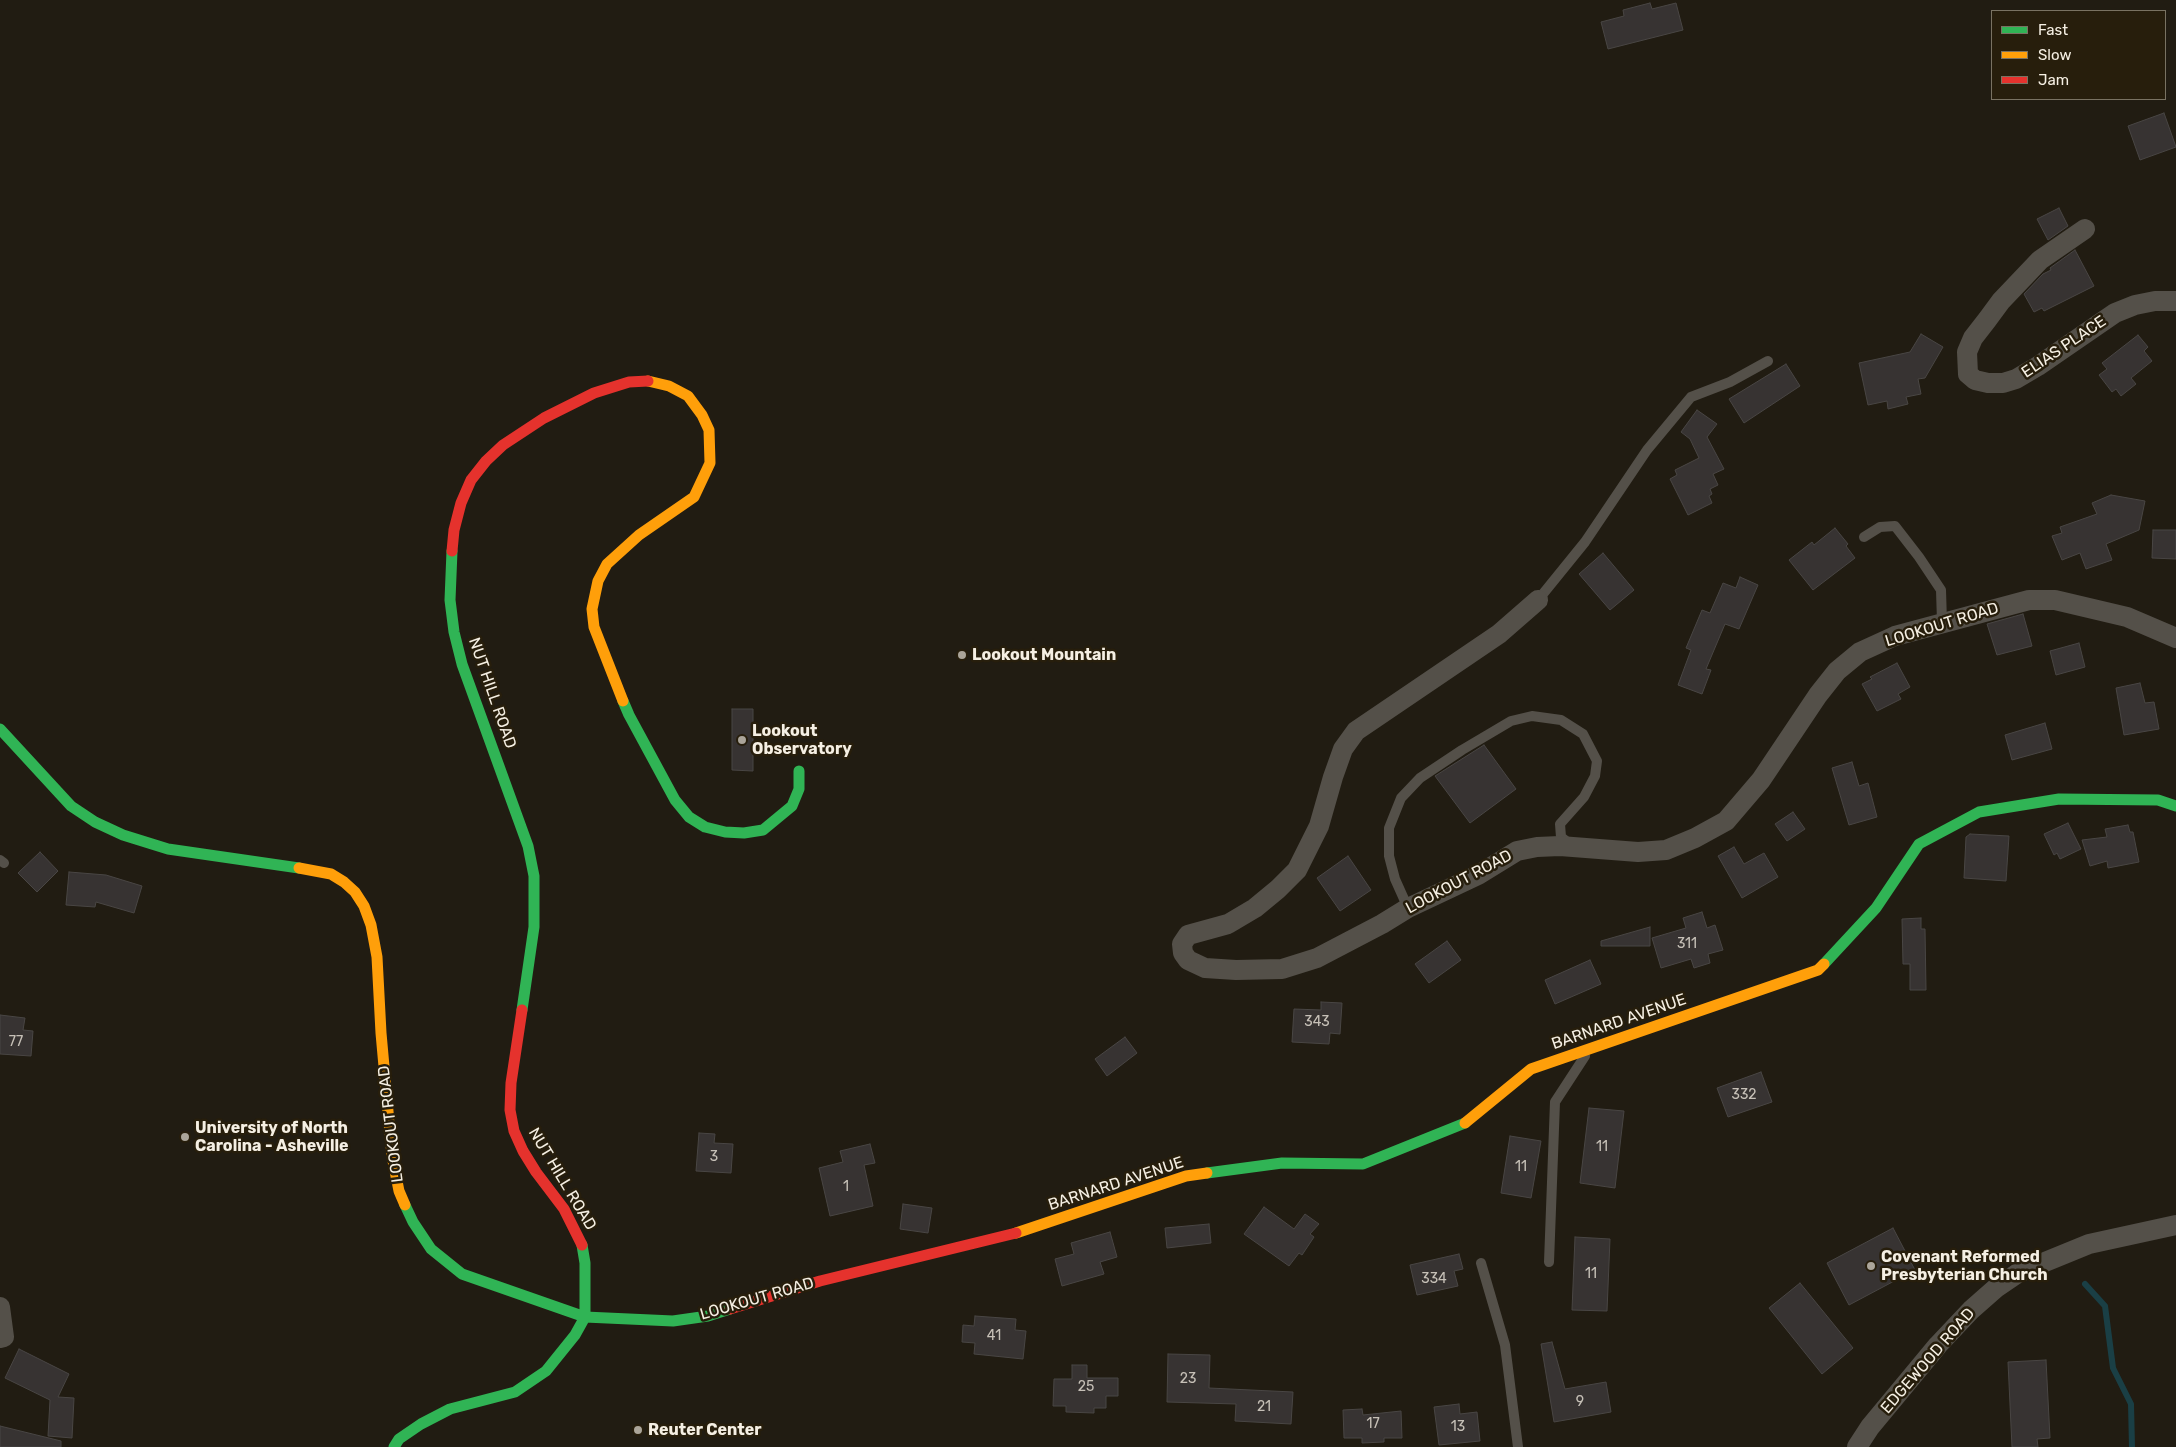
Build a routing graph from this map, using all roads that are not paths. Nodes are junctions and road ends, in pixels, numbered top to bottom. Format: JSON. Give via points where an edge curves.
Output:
{"nodes":[{"id":1,"x":2085,"y":229,"type":"dead end"},
{"id":2,"x":2176,"y":301,"type":"edge"},
{"id":3,"x":1768,"y":361,"type":"dead end"},
{"id":4,"x":1864,"y":537,"type":"dead end"},
{"id":5,"x":1538,"y":600,"type":"joint"},
{"id":6,"x":1942,"y":622,"type":"junction"},
{"id":7,"x":2176,"y":638,"type":"edge"},
{"id":8,"x":0,"y":729,"type":"edge"},
{"id":9,"x":799,"y":771,"type":"dead end"},
{"id":10,"x":2176,"y":806,"type":"edge"},
{"id":11,"x":1574,"y":848,"type":"junction"},
{"id":12,"x":1408,"y":908,"type":"junction"},
{"id":13,"x":1589,"y":1049,"type":"junction"},
{"id":14,"x":2176,"y":1225,"type":"edge"},
{"id":15,"x":1032,"y":1229,"type":"joint"},
{"id":16,"x":1549,"y":1262,"type":"dead end"},
{"id":17,"x":1480,"y":1263,"type":"dead end"},
{"id":18,"x":0,"y":1307,"type":"edge"},
{"id":19,"x":585,"y":1317,"type":"junction"},
{"id":20,"x":2,"y":1341,"type":"edge"},
{"id":21,"x":394,"y":1447,"type":"edge"},
{"id":22,"x":1518,"y":1447,"type":"edge"},
{"id":23,"x":1857,"y":1447,"type":"edge"}],
"edges":[{"from":1,"to":2,"type":"street","name":"ELIAS PLACE","via":[[2040,260],[2001,301],[1973,338],[1967,352],[1968,374],[1975,380],[2003,383],[2016,378],[2116,313],[2135,305]]},
{"from":3,"to":5,"type":"lane","via":[[1730,382],[1691,397],[1647,450],[1585,542]]},
{"from":4,"to":6,"type":"lane","via":[[1880,527],[1895,526],[1941,590]]},
{"from":5,"to":12,"type":"street","name":"LOOKOUT ROAD","via":[[1499,634],[1356,731],[1343,749],[1320,826],[1297,870],[1255,908],[1228,924],[1188,935],[1182,944],[1183,953],[1188,960],[1205,968],[1282,969],[1317,958]]},
{"from":6,"to":7,"type":"street","name":"LOOKOUT ROAD","via":[[2029,600],[2055,600],[2127,617]]},
{"from":6,"to":11,"type":"street","name":"LOOKOUT ROAD","via":[[1895,636],[1860,652],[1837,671],[1761,780],[1726,821],[1666,850],[1638,852]]},
{"from":8,"to":19,"type":"street","name":"LOOKOUT ROAD","via":[[71,806],[123,836],[168,849],[316,870],[331,874],[355,892],[371,925],[377,957],[392,1156],[399,1190],[413,1222],[431,1249],[462,1274]]},
{"from":9,"to":19,"type":"street","name":"NUT HILL ROAD","via":[[799,789],[792,806],[763,830],[725,832],[705,827],[689,816],[675,800],[629,715],[594,627],[594,595],[607,564],[639,535],[694,497],[710,464],[709,430],[688,396],[650,380],[629,382],[594,393],[544,418],[502,445],[471,480],[461,503],[454,530],[450,600],[462,664],[528,846],[534,876],[534,927],[510,1083],[512,1124],[523,1151],[564,1209],[582,1244]]},
{"from":10,"to":13,"type":"street","name":"BARNARD AVENUE","via":[[2158,800],[2059,799],[1979,812],[1919,844],[1876,908],[1818,970]]},
{"from":11,"to":12,"type":"street","name":"LOOKOUT ROAD","via":[[1537,847],[1518,851],[1478,875]]},
{"from":11,"to":12,"type":"lane","via":[[1561,837],[1560,824],[1584,797],[1597,761],[1583,734],[1561,720],[1532,716],[1511,722],[1420,778],[1401,798],[1389,828],[1389,856]]},
{"from":13,"to":15,"type":"street","name":"BARNARD AVENUE","via":[[1532,1069],[1464,1124],[1363,1164],[1282,1163],[1186,1176]]},
{"from":13,"to":16,"type":"lane","via":[[1555,1102]]},
{"from":14,"to":23,"type":"street","name":"EDGEWOOD ROAD","via":[[2089,1244],[2018,1274],[1996,1288],[1938,1345]]},
{"from":15,"to":19,"type":"street","name":"LOOKOUT ROAD","via":[[820,1281],[708,1316],[673,1321]]},
{"from":17,"to":22,"type":"lane","via":[[1505,1345]]},
{"from":18,"to":20,"type":"street"},
{"from":19,"to":21,"type":"street","via":[[546,1371],[516,1392],[450,1409],[421,1424],[399,1439]]}]}
